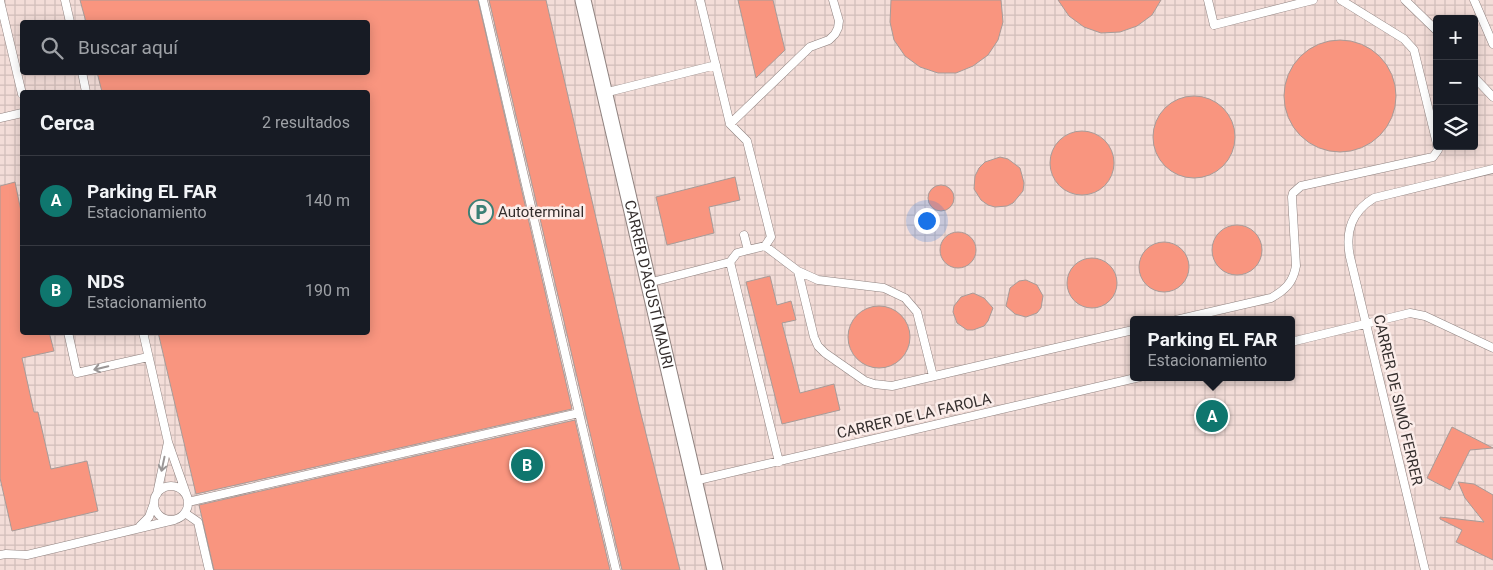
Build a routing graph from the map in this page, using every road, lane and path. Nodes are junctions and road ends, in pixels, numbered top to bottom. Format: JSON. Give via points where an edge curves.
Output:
{"nodes":[{"id":1,"x":65,"y":0,"type":"edge"},
{"id":2,"x":483,"y":0,"type":"edge"},
{"id":3,"x":582,"y":0,"type":"edge"},
{"id":4,"x":700,"y":0,"type":"edge"},
{"id":5,"x":833,"y":0,"type":"edge"},
{"id":6,"x":1208,"y":0,"type":"edge"},
{"id":7,"x":1313,"y":0,"type":"edge"},
{"id":8,"x":1341,"y":0,"type":"edge"},
{"id":9,"x":1405,"y":0,"type":"edge"},
{"id":10,"x":1474,"y":0,"type":"edge"},
{"id":11,"x":0,"y":1,"type":"edge"},
{"id":12,"x":70,"y":20,"type":"edge"},
{"id":13,"x":1433,"y":27,"type":"edge"},
{"id":14,"x":1493,"y":44,"type":"edge"},
{"id":15,"x":716,"y":65,"type":"junction"},
{"id":16,"x":83,"y":75,"type":"edge"},
{"id":17,"x":1478,"y":81,"type":"edge"},
{"id":18,"x":21,"y":90,"type":"edge"},
{"id":19,"x":86,"y":90,"type":"edge"},
{"id":20,"x":604,"y":93,"type":"junction"},
{"id":21,"x":1493,"y":97,"type":"edge"},
{"id":22,"x":20,"y":113,"type":"edge"},
{"id":23,"x":0,"y":118,"type":"edge"},
{"id":24,"x":730,"y":124,"type":"junction"},
{"id":25,"x":1433,"y":128,"type":"edge"},
{"id":26,"x":1438,"y":150,"type":"edge"},
{"id":27,"x":1493,"y":169,"type":"edge"},
{"id":28,"x":744,"y":235,"type":"dead end"},
{"id":29,"x":765,"y":246,"type":"junction"},
{"id":30,"x":748,"y":250,"type":"junction"},
{"id":31,"x":730,"y":262,"type":"junction"},
{"id":32,"x":798,"y":270,"type":"junction"},
{"id":33,"x":648,"y":283,"type":"junction"},
{"id":34,"x":1193,"y":316,"type":"edge"},
{"id":35,"x":1366,"y":324,"type":"junction"},
{"id":36,"x":1130,"y":331,"type":"edge"},
{"id":37,"x":69,"y":335,"type":"edge"},
{"id":38,"x":144,"y":335,"type":"edge"},
{"id":39,"x":1295,"y":341,"type":"edge"},
{"id":40,"x":1493,"y":348,"type":"edge"},
{"id":41,"x":148,"y":357,"type":"junction"},
{"id":42,"x":933,"y":376,"type":"junction"},
{"id":43,"x":1130,"y":379,"type":"edge"},
{"id":44,"x":579,"y":414,"type":"junction"},
{"id":45,"x":168,"y":442,"type":"junction"},
{"id":46,"x":779,"y":462,"type":"junction"},
{"id":47,"x":694,"y":481,"type":"junction"},
{"id":48,"x":156,"y":497,"type":"junction"},
{"id":49,"x":188,"y":501,"type":"junction"},
{"id":50,"x":185,"y":513,"type":"junction"},
{"id":51,"x":174,"y":520,"type":"junction"},
{"id":52,"x":136,"y":529,"type":"junction"},
{"id":53,"x":0,"y":555,"type":"edge"},
{"id":54,"x":209,"y":570,"type":"edge"},
{"id":55,"x":616,"y":570,"type":"edge"},
{"id":56,"x":714,"y":570,"type":"edge"},
{"id":57,"x":1425,"y":570,"type":"edge"}],
"edges":[{"from":1,"to":12,"type":"lane"},
{"from":2,"to":44,"type":"lane"},
{"from":3,"to":20,"type":"street","name":"CARRER D'AGUSTÍ MAURI"},
{"from":4,"to":15,"type":"lane"},
{"from":5,"to":24,"type":"lane","via":[[838,21],[835,34],[829,40],[810,47]]},
{"from":6,"to":7,"type":"lane","via":[[1214,24]]},
{"from":8,"to":25,"type":"lane","via":[[1410,44]]},
{"from":9,"to":13,"type":"lane"},
{"from":10,"to":14,"type":"lane"},
{"from":11,"to":18,"type":"lane"},
{"from":15,"to":20,"type":"lane"},
{"from":15,"to":24,"type":"lane"},
{"from":16,"to":19,"type":"lane"},
{"from":17,"to":21,"type":"lane"},
{"from":20,"to":33,"type":"street","name":"CARRER D'AGUSTÍ MAURI"},
{"from":22,"to":23,"type":"lane"},
{"from":24,"to":29,"type":"lane","via":[[747,141],[771,237]]},
{"from":26,"to":34,"type":"lane","via":[[1433,157],[1296,189],[1292,197],[1296,266],[1288,286],[1271,298]]},
{"from":27,"to":35,"type":"lane","name":"CARRER DE SIMÓ FERRER","via":[[1374,198],[1354,216],[1348,236],[1349,252]]},
{"from":28,"to":30,"type":"lane"},
{"from":29,"to":30,"type":"lane"},
{"from":29,"to":32,"type":"lane"},
{"from":30,"to":31,"type":"lane","via":[[737,253]]},
{"from":31,"to":33,"type":"lane"},
{"from":31,"to":46,"type":"lane"},
{"from":32,"to":42,"type":"lane","via":[[818,280],[884,288],[905,298],[916,312]]},
{"from":32,"to":42,"type":"lane","via":[[814,337],[825,354],[874,384],[892,386]]},
{"from":33,"to":47,"type":"street","name":"CARRER D'AGUSTÍ MAURI"},
{"from":35,"to":39,"type":"lane"},
{"from":35,"to":40,"type":"lane","via":[[1418,314]]},
{"from":35,"to":57,"type":"lane","name":"CARRER DE SIMÓ FERRER"},
{"from":36,"to":42,"type":"lane"},
{"from":41,"to":37,"type":"lane","one_way":true,"via":[[77,373]]},
{"from":38,"to":41,"type":"lane"},
{"from":41,"to":45,"type":"lane"},
{"from":43,"to":46,"type":"lane","name":"CARRER DE LA FAROLA"},
{"from":44,"to":49,"type":"lane"},
{"from":44,"to":55,"type":"lane"},
{"from":45,"to":48,"type":"lane","one_way":true},
{"from":45,"to":49,"type":"lane"},
{"from":46,"to":47,"type":"lane","name":"CARRER DE LA FAROLA"},
{"from":47,"to":56,"type":"street","name":"CARRER D'AGUSTÍ MAURI"},
{"from":48,"to":49,"type":"lane","via":[[166,488],[177,488],[182,490]]},
{"from":48,"to":51,"type":"lane","via":[[159,515]]},
{"from":48,"to":52,"type":"lane","via":[[146,522]]},
{"from":49,"to":50,"type":"lane"},
{"from":50,"to":51,"type":"lane"},
{"from":50,"to":54,"type":"lane","via":[[198,522]]},
{"from":51,"to":52,"type":"lane"},
{"from":52,"to":53,"type":"lane","via":[[27,554]]}]}
